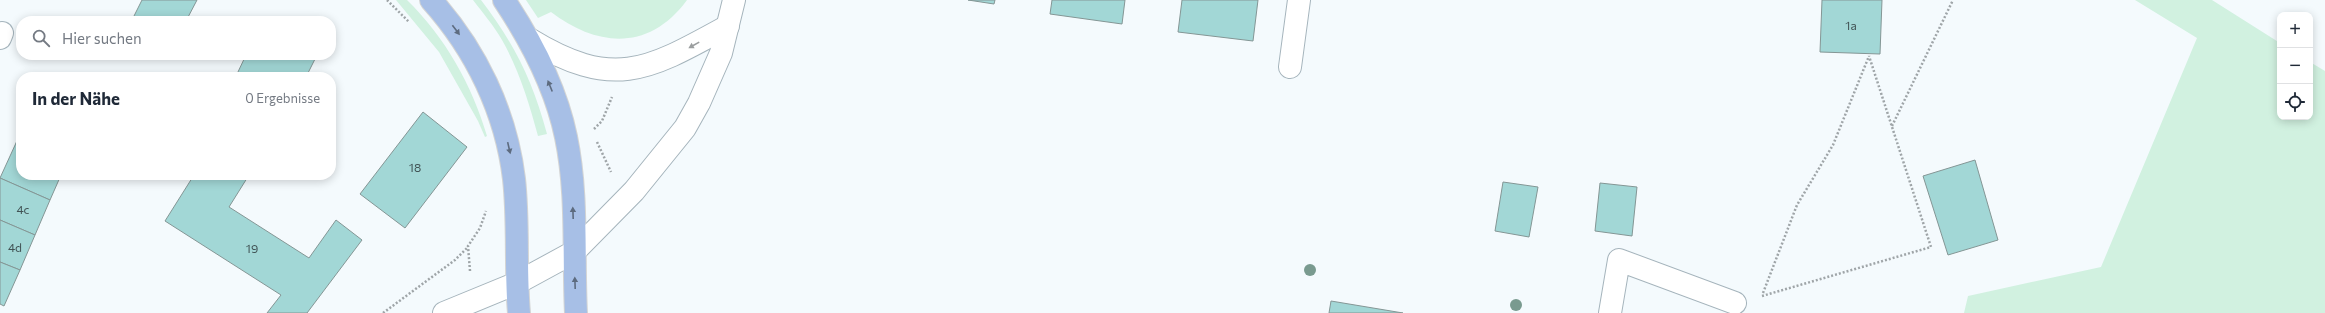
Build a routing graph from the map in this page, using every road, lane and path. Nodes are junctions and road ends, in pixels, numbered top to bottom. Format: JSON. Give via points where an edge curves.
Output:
{"nodes":[{"id":1,"x":387,"y":0,"type":"edge"},
{"id":2,"x":431,"y":0,"type":"edge"},
{"id":3,"x":504,"y":0,"type":"edge"},
{"id":4,"x":734,"y":0,"type":"edge"},
{"id":5,"x":1299,"y":0,"type":"edge"},
{"id":6,"x":1953,"y":0,"type":"edge"},
{"id":7,"x":412,"y":25,"type":"dead end"},
{"id":8,"x":728,"y":26,"type":"junction"},
{"id":9,"x":529,"y":39,"type":"junction"},
{"id":10,"x":1290,"y":67,"type":"dead end"},
{"id":11,"x":613,"y":93,"type":"dead end"},
{"id":12,"x":1892,"y":126,"type":"junction"},
{"id":13,"x":587,"y":131,"type":"dead end"},
{"id":14,"x":487,"y":204,"type":"dead end"},
{"id":15,"x":468,"y":246,"type":"junction"},
{"id":16,"x":574,"y":252,"type":"junction"},
{"id":17,"x":470,"y":261,"type":"dead end"},
{"id":18,"x":517,"y":283,"type":"junction"},
{"id":19,"x":1762,"y":295,"type":"junction"},
{"id":20,"x":1760,"y":301,"type":"dead end"},
{"id":21,"x":1735,"y":303,"type":"joint"},
{"id":22,"x":383,"y":313,"type":"edge"},
{"id":23,"x":444,"y":313,"type":"edge"},
{"id":24,"x":519,"y":313,"type":"edge"},
{"id":25,"x":576,"y":313,"type":"edge"},
{"id":26,"x":1610,"y":313,"type":"edge"}],
"edges":[{"from":1,"to":7,"type":"path"},
{"from":2,"to":18,"type":"main road","one_way":true,"via":[[464,42],[487,84],[510,149],[514,181]]},
{"from":3,"to":9,"type":"main road"},
{"from":4,"to":8,"type":"street"},
{"from":5,"to":10,"type":"street"},
{"from":6,"to":12,"type":"path"},
{"from":8,"to":9,"type":"street","one_way":true,"via":[[674,55],[617,71],[596,69],[573,62],[553,54]]},
{"from":8,"to":16,"type":"street","via":[[712,77],[685,128],[634,191]]},
{"from":16,"to":9,"type":"main road","one_way":true,"via":[[572,188],[566,137],[554,96]]},
{"from":11,"to":13,"type":"path","via":[[602,121]]},
{"from":12,"to":19,"type":"path","via":[[1931,247]]},
{"from":12,"to":19,"type":"path","via":[[1869,56],[1833,145],[1797,205]]},
{"from":14,"to":15,"type":"path","via":[[480,228]]},
{"from":15,"to":17,"type":"path"},
{"from":15,"to":22,"type":"path","via":[[455,260]]},
{"from":16,"to":18,"type":"street"},
{"from":25,"to":16,"type":"main road","one_way":true},
{"from":18,"to":23,"type":"street"},
{"from":18,"to":24,"type":"main road"},
{"from":19,"to":20,"type":"path"},
{"from":19,"to":21,"type":"path"},
{"from":21,"to":26,"type":"street","via":[[1619,260]]}]}
